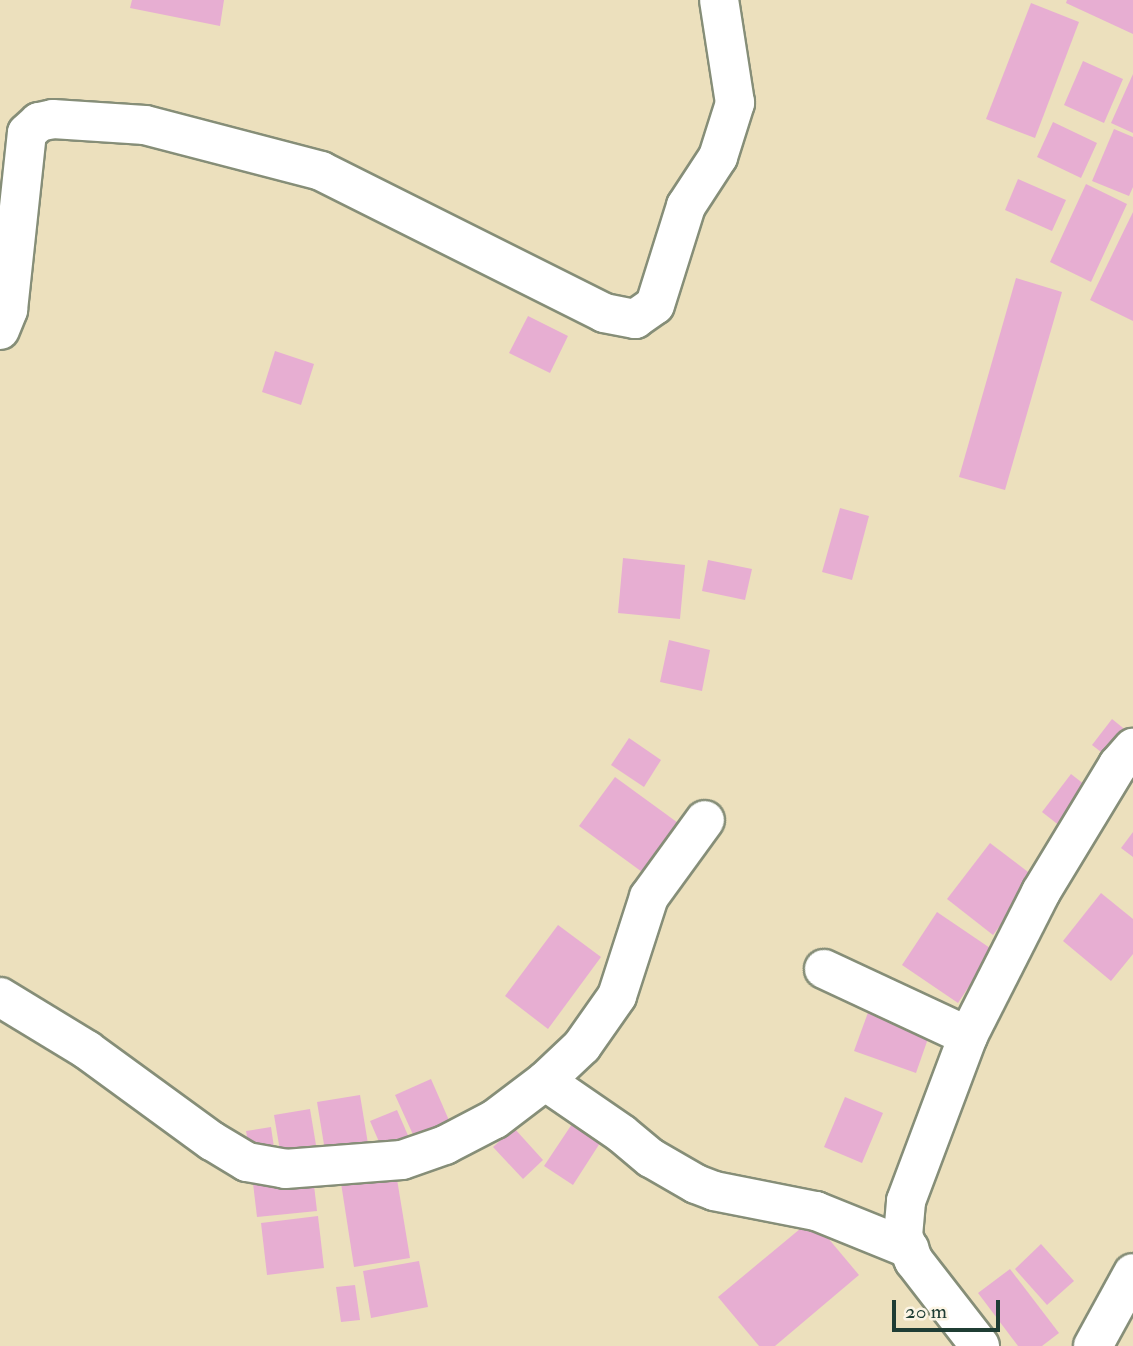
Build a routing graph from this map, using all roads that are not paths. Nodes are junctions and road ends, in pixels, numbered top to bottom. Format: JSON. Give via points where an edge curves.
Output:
{"nodes":[{"id":1,"x":719,"y":0,"type":"edge"},
{"id":2,"x":0,"y":330,"type":"edge"},
{"id":3,"x":1133,"y":748,"type":"edge"},
{"id":4,"x":705,"y":820,"type":"dead end"},
{"id":5,"x":824,"y":969,"type":"dead end"},
{"id":6,"x":0,"y":997,"type":"edge"},
{"id":7,"x":968,"y":1036,"type":"junction"},
{"id":8,"x":545,"y":1081,"type":"junction"},
{"id":9,"x":909,"y":1249,"type":"junction"},
{"id":10,"x":1133,"y":1273,"type":"edge"},
{"id":11,"x":980,"y":1346,"type":"edge"},
{"id":12,"x":1093,"y":1346,"type":"edge"}],
"edges":[{"from":1,"to":2,"type":"street","via":[[735,103],[718,157],[686,206],[655,305],[635,319],[604,313],[321,171],[145,125],[53,119],[39,122],[27,132],[8,310]]},
{"from":3,"to":7,"type":"street","via":[[1041,892]]},
{"from":4,"to":8,"type":"street","via":[[649,897],[617,996],[582,1046]]},
{"from":5,"to":7,"type":"street"},
{"from":6,"to":8,"type":"street","via":[[87,1051],[227,1151],[265,1167],[324,1167],[402,1160],[425,1153],[495,1119]]},
{"from":7,"to":9,"type":"street","via":[[906,1201],[903,1228]]},
{"from":8,"to":9,"type":"street","via":[[651,1158],[696,1184],[817,1211]]},
{"from":9,"to":11,"type":"street","via":[[932,1287]]},
{"from":10,"to":12,"type":"street"}]}
